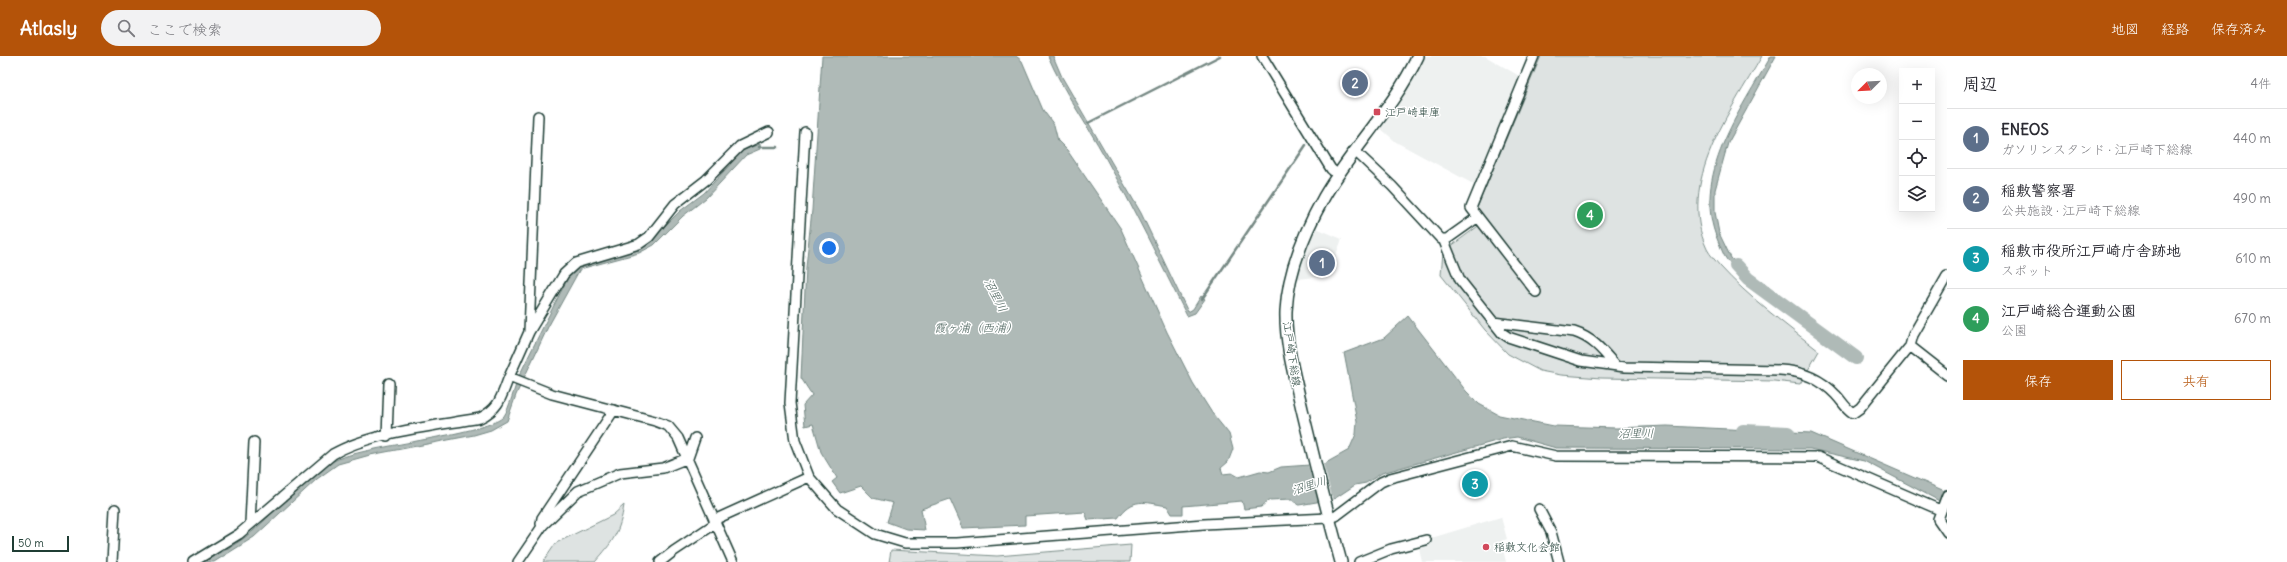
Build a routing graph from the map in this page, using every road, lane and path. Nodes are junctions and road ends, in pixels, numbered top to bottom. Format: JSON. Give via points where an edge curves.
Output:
{"nodes":[{"id":1,"x":1262,"y":56,"type":"edge"},
{"id":2,"x":1418,"y":56,"type":"edge"},
{"id":3,"x":1534,"y":56,"type":"edge"},
{"id":4,"x":538,"y":116,"type":"dead end"},
{"id":5,"x":769,"y":132,"type":"dead end"},
{"id":6,"x":805,"y":132,"type":"dead end"},
{"id":7,"x":1355,"y":151,"type":"junction"},
{"id":8,"x":1338,"y":175,"type":"junction"},
{"id":9,"x":1478,"y":217,"type":"junction"},
{"id":10,"x":1444,"y":241,"type":"junction"},
{"id":11,"x":1947,"y":276,"type":"edge"},
{"id":12,"x":1536,"y":292,"type":"dead end"},
{"id":13,"x":1493,"y":322,"type":"junction"},
{"id":14,"x":529,"y":332,"type":"junction"},
{"id":15,"x":1910,"y":346,"type":"junction"},
{"id":16,"x":1615,"y":366,"type":"junction"},
{"id":17,"x":1947,"y":375,"type":"edge"},
{"id":18,"x":509,"y":377,"type":"junction"},
{"id":19,"x":389,"y":383,"type":"dead end"},
{"id":20,"x":614,"y":410,"type":"junction"},
{"id":21,"x":387,"y":436,"type":"junction"},
{"id":22,"x":694,"y":438,"type":"dead end"},
{"id":23,"x":254,"y":442,"type":"dead end"},
{"id":24,"x":688,"y":458,"type":"junction"},
{"id":25,"x":809,"y":477,"type":"junction"},
{"id":26,"x":1947,"y":495,"type":"edge"},
{"id":27,"x":114,"y":509,"type":"dead end"},
{"id":28,"x":1539,"y":509,"type":"dead end"},
{"id":29,"x":1940,"y":509,"type":"junction"},
{"id":30,"x":1329,"y":515,"type":"junction"},
{"id":31,"x":715,"y":522,"type":"junction"},
{"id":32,"x":250,"y":523,"type":"junction"},
{"id":33,"x":540,"y":529,"type":"junction"},
{"id":34,"x":1947,"y":532,"type":"edge"},
{"id":35,"x":1426,"y":540,"type":"dead end"},
{"id":36,"x":112,"y":562,"type":"edge"},
{"id":37,"x":193,"y":562,"type":"edge"},
{"id":38,"x":518,"y":562,"type":"edge"},
{"id":39,"x":660,"y":562,"type":"edge"},
{"id":40,"x":733,"y":562,"type":"edge"},
{"id":41,"x":1341,"y":562,"type":"edge"},
{"id":42,"x":1359,"y":562,"type":"edge"},
{"id":43,"x":1559,"y":562,"type":"edge"}],
"edges":[{"from":1,"to":8,"type":"street","via":[[1331,168]]},
{"from":2,"to":7,"type":"main road","name":"江戸崎下総線","via":[[1394,97]]},
{"from":3,"to":9,"type":"street","via":[[1472,203],[1472,210]]},
{"from":4,"to":14,"type":"street"},
{"from":5,"to":14,"type":"street","via":[[740,146],[706,180],[675,204],[649,236],[639,244],[576,262],[564,274]]},
{"from":6,"to":25,"type":"street","via":[[790,403],[794,441]]},
{"from":7,"to":8,"type":"main road","name":"江戸崎下総線"},
{"from":7,"to":10,"type":"street"},
{"from":8,"to":30,"type":"main road","name":"江戸崎下総線","via":[[1316,212],[1302,246],[1291,280],[1286,310],[1295,378]]},
{"from":9,"to":10,"type":"street"},
{"from":9,"to":12,"type":"street"},
{"from":10,"to":13,"type":"street","via":[[1460,280]]},
{"from":11,"to":15,"type":"street","via":[[1913,335]]},
{"from":13,"to":16,"type":"street","via":[[1508,337],[1581,361]]},
{"from":13,"to":16,"type":"street","via":[[1574,332],[1587,336]]},
{"from":14,"to":18,"type":"street"},
{"from":15,"to":16,"type":"street","via":[[1860,408],[1852,413],[1829,388],[1815,379],[1795,372]]},
{"from":15,"to":17,"type":"street"},
{"from":18,"to":20,"type":"street","via":[[552,394]]},
{"from":18,"to":21,"type":"street","via":[[498,405],[491,413],[480,418]]},
{"from":19,"to":21,"type":"street"},
{"from":20,"to":24,"type":"street","via":[[668,426],[678,438]]},
{"from":20,"to":33,"type":"street","via":[[542,518]]},
{"from":21,"to":32,"type":"street","via":[[345,447],[333,454]]},
{"from":22,"to":24,"type":"street"},
{"from":23,"to":32,"type":"street"},
{"from":24,"to":31,"type":"street"},
{"from":24,"to":33,"type":"street","via":[[663,468],[620,473],[578,491]]},
{"from":25,"to":30,"type":"street","via":[[837,509],[875,534],[905,543],[958,543]]},
{"from":25,"to":31,"type":"street"},
{"from":26,"to":29,"type":"street"},
{"from":27,"to":36,"type":"street"},
{"from":28,"to":43,"type":"street","via":[[1551,532]]},
{"from":29,"to":30,"type":"street","via":[[1818,457],[1556,456],[1512,446],[1390,478],[1336,516]]},
{"from":29,"to":34,"type":"street","via":[[1938,519]]},
{"from":30,"to":41,"type":"main road","name":"江戸崎下総線"},
{"from":31,"to":39,"type":"street"},
{"from":31,"to":40,"type":"street"},
{"from":32,"to":37,"type":"street","via":[[239,534]]},
{"from":33,"to":38,"type":"street"},
{"from":35,"to":42,"type":"street","via":[[1391,549]]}]}
